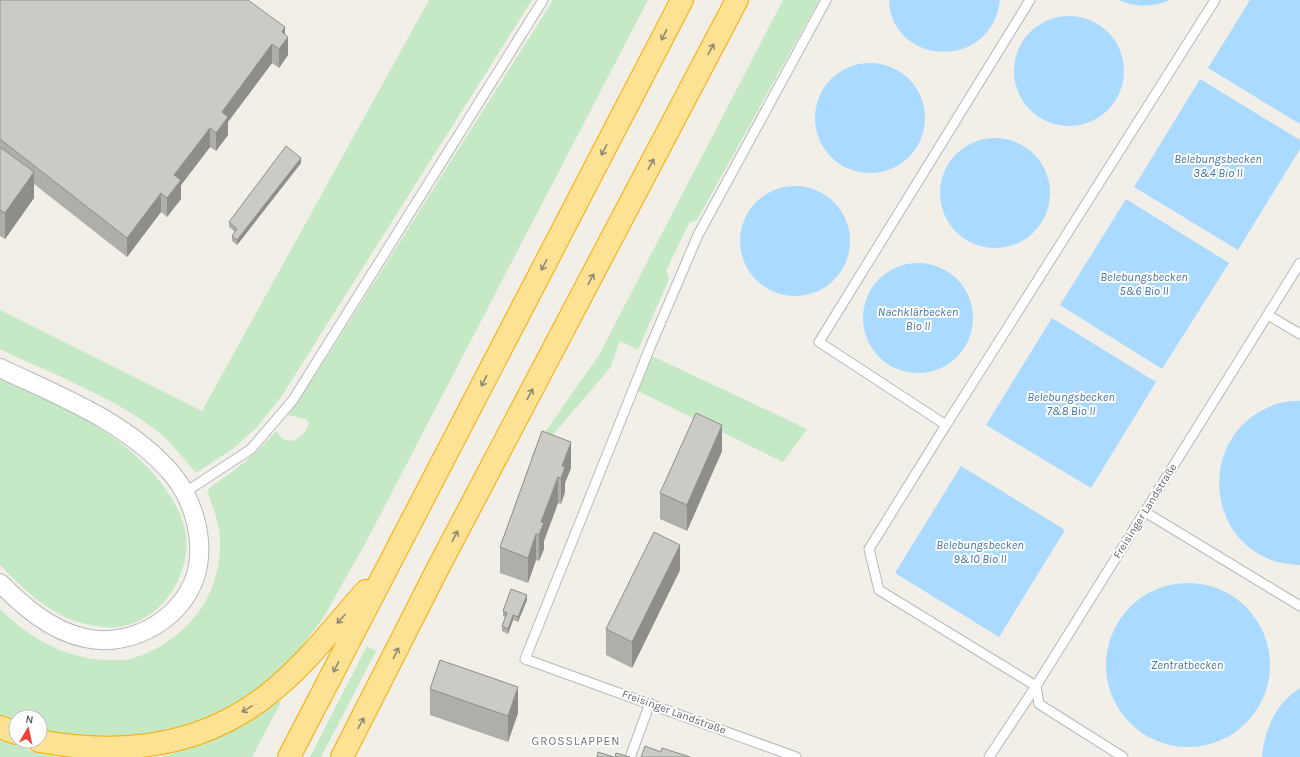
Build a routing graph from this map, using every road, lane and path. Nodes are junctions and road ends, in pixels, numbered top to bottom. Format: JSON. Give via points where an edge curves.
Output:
{"nodes":[{"id":1,"x":543,"y":0,"type":"edge"},
{"id":2,"x":682,"y":0,"type":"edge"},
{"id":3,"x":737,"y":0,"type":"edge"},
{"id":4,"x":826,"y":0,"type":"edge"},
{"id":5,"x":1030,"y":0,"type":"edge"},
{"id":6,"x":1215,"y":0,"type":"edge"},
{"id":7,"x":1300,"y":263,"type":"edge"},
{"id":8,"x":1268,"y":315,"type":"junction"},
{"id":9,"x":1300,"y":334,"type":"edge"},
{"id":10,"x":0,"y":368,"type":"edge"},
{"id":11,"x":946,"y":425,"type":"junction"},
{"id":12,"x":184,"y":493,"type":"junction"},
{"id":13,"x":1145,"y":512,"type":"junction"},
{"id":14,"x":386,"y":570,"type":"junction"},
{"id":15,"x":0,"y":583,"type":"edge"},
{"id":16,"x":1300,"y":606,"type":"edge"},
{"id":17,"x":1036,"y":686,"type":"junction"},
{"id":18,"x":650,"y":703,"type":"junction"},
{"id":19,"x":48,"y":744,"type":"edge"},
{"id":20,"x":631,"y":755,"type":"dead end"},
{"id":21,"x":289,"y":757,"type":"edge"},
{"id":22,"x":342,"y":757,"type":"edge"},
{"id":23,"x":796,"y":757,"type":"edge"},
{"id":24,"x":989,"y":757,"type":"edge"},
{"id":25,"x":1123,"y":757,"type":"edge"}],
"edges":[{"from":1,"to":12,"type":"lane","via":[[293,400],[251,449]]},
{"from":2,"to":14,"type":"highway","one_way":true},
{"from":22,"to":3,"type":"highway","one_way":true,"via":[[442,561]]},
{"from":4,"to":18,"type":"lane","name":"Freisinger Landstraße","via":[[698,234],[525,659]]},
{"from":5,"to":11,"type":"lane","via":[[819,342]]},
{"from":6,"to":11,"type":"lane"},
{"from":7,"to":8,"type":"lane","name":"Freisinger Landstraße"},
{"from":8,"to":9,"type":"lane"},
{"from":8,"to":13,"type":"lane","name":"Freisinger Landstraße"},
{"from":10,"to":12,"type":"street","via":[[84,407],[113,424],[154,456],[174,476]]},
{"from":11,"to":17,"type":"lane","via":[[869,549],[879,590]]},
{"from":12,"to":15,"type":"street","via":[[194,514],[199,535],[198,568],[183,600],[172,612],[141,634],[122,639],[85,638],[42,620]]},
{"from":13,"to":16,"type":"lane"},
{"from":13,"to":17,"type":"lane","name":"Freisinger Landstraße"},
{"from":14,"to":19,"type":"highway","one_way":true,"via":[[277,688],[251,707],[214,728],[160,747],[129,750],[96,752]]},
{"from":14,"to":21,"type":"highway","one_way":true},
{"from":17,"to":24,"type":"lane","name":"Freisinger Landstraße"},
{"from":17,"to":25,"type":"lane","via":[[1039,704]]},
{"from":18,"to":20,"type":"lane"},
{"from":18,"to":23,"type":"lane","name":"Freisinger Landstraße"}]}
